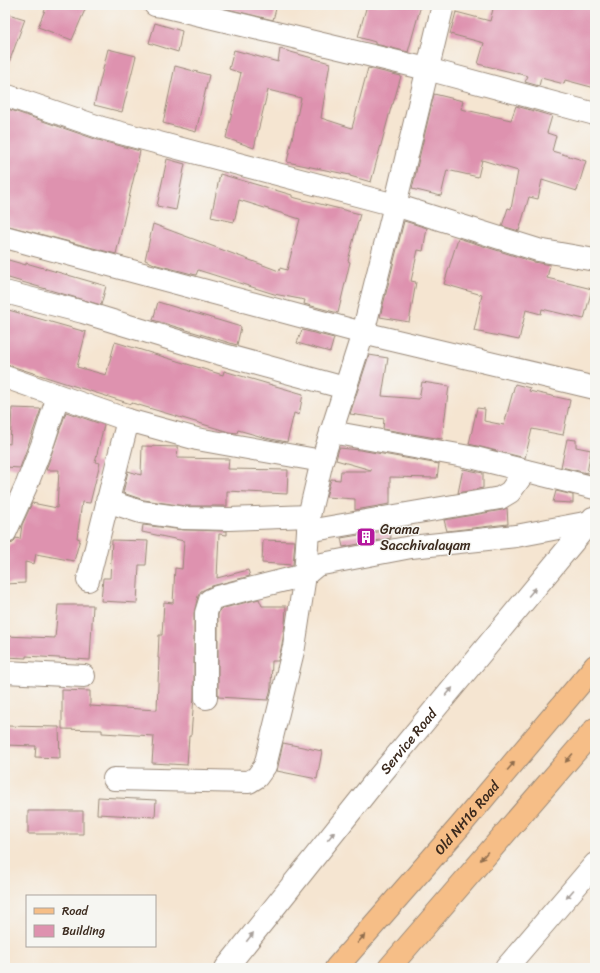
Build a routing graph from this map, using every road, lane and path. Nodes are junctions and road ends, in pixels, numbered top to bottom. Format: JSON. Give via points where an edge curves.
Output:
{"nodes":[{"id":1,"x":155,"y":5,"type":"edge"},
{"id":2,"x":443,"y":5,"type":"edge"},
{"id":3,"x":427,"y":69,"type":"junction"},
{"id":4,"x":5,"y":96,"type":"edge"},
{"id":5,"x":595,"y":114,"type":"edge"},
{"id":6,"x":395,"y":206,"type":"junction"},
{"id":7,"x":5,"y":237,"type":"edge"},
{"id":8,"x":595,"y":260,"type":"edge"},
{"id":9,"x":5,"y":292,"type":"edge"},
{"id":10,"x":363,"y":333,"type":"junction"},
{"id":11,"x":5,"y":377,"type":"edge"},
{"id":12,"x":345,"y":388,"type":"junction"},
{"id":13,"x":595,"y":388,"type":"edge"},
{"id":14,"x":58,"y":396,"type":"junction"},
{"id":15,"x":128,"y":420,"type":"junction"},
{"id":16,"x":331,"y":432,"type":"junction"},
{"id":17,"x":322,"y":461,"type":"junction"},
{"id":18,"x":525,"y":471,"type":"junction"},
{"id":19,"x":595,"y":488,"type":"edge"},
{"id":20,"x":107,"y":502,"type":"junction"},
{"id":21,"x":593,"y":519,"type":"edge"},
{"id":22,"x":308,"y":523,"type":"junction"},
{"id":23,"x":5,"y":533,"type":"edge"},
{"id":24,"x":305,"y":576,"type":"junction"},
{"id":25,"x":88,"y":580,"type":"dead end"},
{"id":26,"x":595,"y":666,"type":"edge"},
{"id":27,"x":5,"y":672,"type":"edge"},
{"id":28,"x":84,"y":676,"type":"dead end"},
{"id":29,"x":206,"y":698,"type":"dead end"},
{"id":30,"x":595,"y":729,"type":"edge"},
{"id":31,"x":114,"y":778,"type":"dead end"},
{"id":32,"x":595,"y":864,"type":"edge"},
{"id":33,"x":226,"y":968,"type":"edge"},
{"id":34,"x":336,"y":968,"type":"edge"},
{"id":35,"x":388,"y":968,"type":"edge"},
{"id":36,"x":506,"y":968,"type":"edge"}],
"edges":[{"from":1,"to":3,"type":"street"},
{"from":2,"to":3,"type":"street"},
{"from":3,"to":5,"type":"street"},
{"from":3,"to":6,"type":"street"},
{"from":4,"to":6,"type":"street","via":[[102,128],[339,182]]},
{"from":6,"to":8,"type":"street","via":[[538,250]]},
{"from":6,"to":10,"type":"street"},
{"from":7,"to":10,"type":"street"},
{"from":9,"to":12,"type":"street","via":[[83,312],[217,354]]},
{"from":10,"to":12,"type":"street"},
{"from":10,"to":13,"type":"street"},
{"from":11,"to":14,"type":"street"},
{"from":12,"to":16,"type":"street"},
{"from":14,"to":15,"type":"street"},
{"from":14,"to":23,"type":"street","via":[[30,477]]},
{"from":15,"to":17,"type":"street","via":[[198,439]]},
{"from":15,"to":20,"type":"street"},
{"from":16,"to":17,"type":"street"},
{"from":16,"to":18,"type":"street","via":[[475,458]]},
{"from":17,"to":22,"type":"street"},
{"from":18,"to":19,"type":"street"},
{"from":18,"to":22,"type":"street","via":[[510,492],[500,498]]},
{"from":20,"to":22,"type":"street","via":[[141,512],[184,518]]},
{"from":20,"to":25,"type":"street"},
{"from":21,"to":24,"type":"street","via":[[516,536],[411,547],[317,565]]},
{"from":33,"to":21,"type":"street","name":"Service Road","one_way":true,"via":[[372,785]]},
{"from":22,"to":24,"type":"street"},
{"from":24,"to":29,"type":"street","via":[[210,600],[206,613]]},
{"from":24,"to":31,"type":"street","via":[[284,691],[265,766],[257,776],[249,782]]},
{"from":34,"to":26,"type":"main road","name":"Old NH16 Road","one_way":true},
{"from":27,"to":28,"type":"street"},
{"from":30,"to":35,"type":"main road","one_way":true},
{"from":32,"to":36,"type":"street","one_way":true}]}
